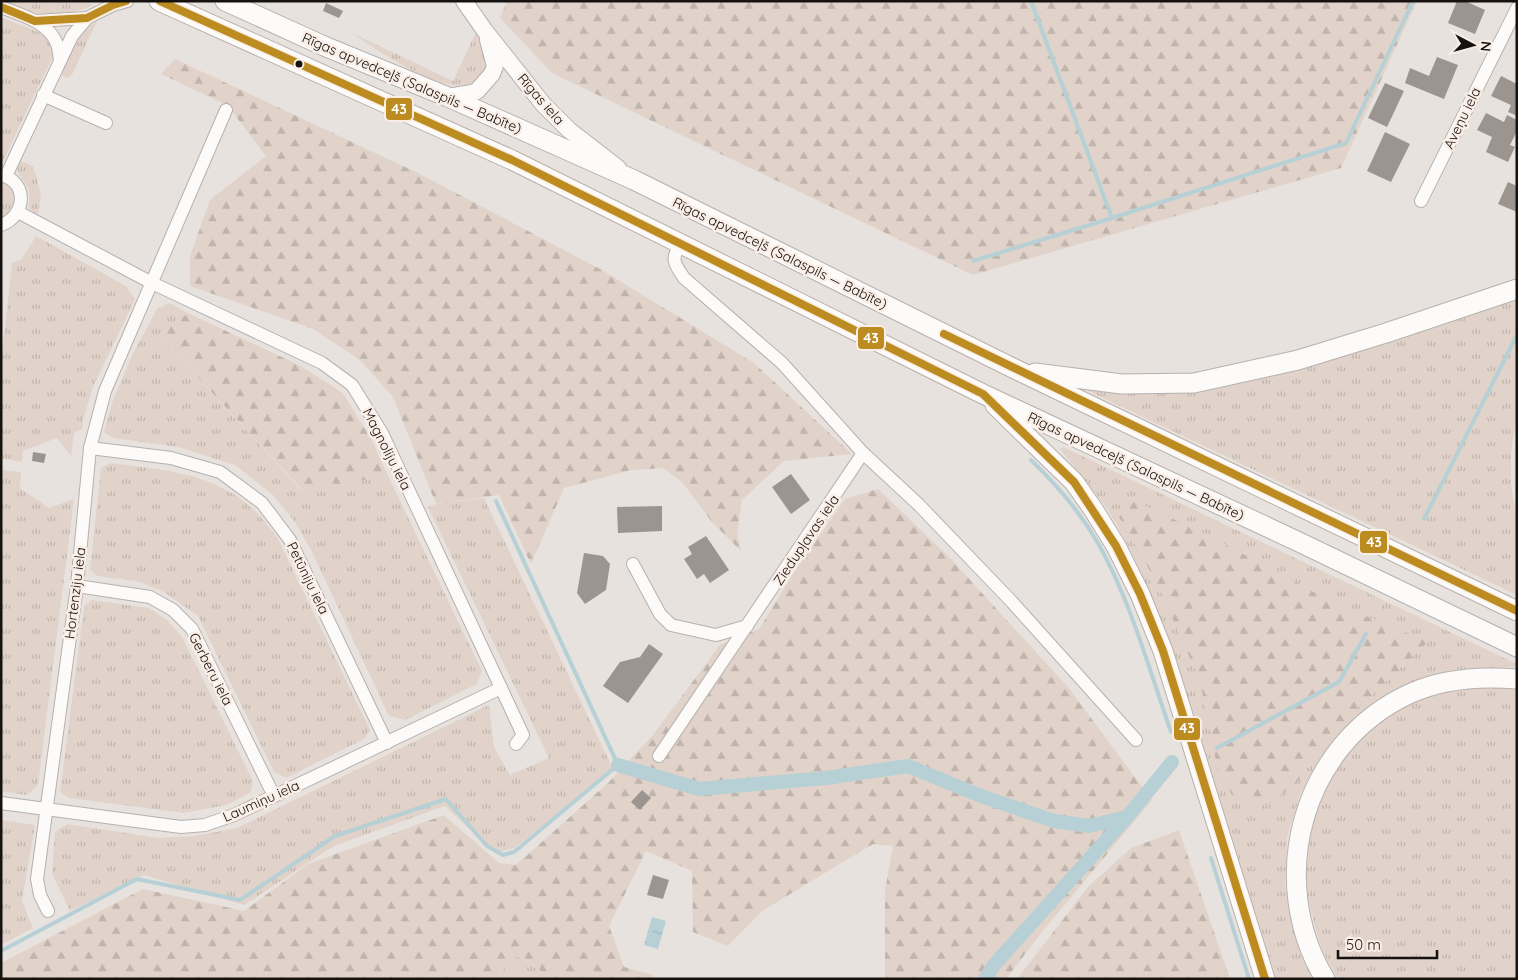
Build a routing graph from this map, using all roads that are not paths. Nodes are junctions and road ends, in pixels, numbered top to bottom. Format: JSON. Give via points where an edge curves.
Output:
{"nodes":[{"id":1,"x":128,"y":1,"type":"edge"},
{"id":2,"x":159,"y":1,"type":"edge"},
{"id":3,"x":225,"y":1,"type":"edge"},
{"id":4,"x":464,"y":1,"type":"edge"},
{"id":5,"x":1,"y":7,"type":"edge"},
{"id":6,"x":1517,"y":8,"type":"edge"},
{"id":7,"x":87,"y":18,"type":"junction"},
{"id":8,"x":35,"y":21,"type":"junction"},
{"id":9,"x":485,"y":30,"type":"junction"},
{"id":10,"x":60,"y":60,"type":"junction"},
{"id":11,"x":43,"y":95,"type":"junction"},
{"id":12,"x":448,"y":97,"type":"junction"},
{"id":13,"x":226,"y":110,"type":"dead end"},
{"id":14,"x":106,"y":123,"type":"dead end"},
{"id":15,"x":4,"y":175,"type":"edge"},
{"id":16,"x":634,"y":180,"type":"junction"},
{"id":17,"x":1420,"y":201,"type":"dead end"},
{"id":18,"x":18,"y":212,"type":"junction"},
{"id":19,"x":1,"y":225,"type":"edge"},
{"id":20,"x":680,"y":245,"type":"junction"},
{"id":21,"x":152,"y":283,"type":"junction"},
{"id":22,"x":1517,"y":288,"type":"edge"},
{"id":23,"x":1019,"y":372,"type":"junction"},
{"id":24,"x":983,"y":394,"type":"junction"},
{"id":25,"x":90,"y":448,"type":"junction"},
{"id":26,"x":864,"y":453,"type":"junction"},
{"id":27,"x":633,"y":564,"type":"dead end"},
{"id":28,"x":76,"y":586,"type":"junction"},
{"id":29,"x":1517,"y":611,"type":"edge"},
{"id":30,"x":747,"y":626,"type":"junction"},
{"id":31,"x":1517,"y":647,"type":"edge"},
{"id":32,"x":1517,"y":679,"type":"edge"},
{"id":33,"x":501,"y":688,"type":"junction"},
{"id":34,"x":1136,"y":740,"type":"dead end"},
{"id":35,"x":387,"y":743,"type":"junction"},
{"id":36,"x":516,"y":744,"type":"dead end"},
{"id":37,"x":659,"y":756,"type":"dead end"},
{"id":38,"x":274,"y":796,"type":"junction"},
{"id":39,"x":1,"y":803,"type":"edge"},
{"id":40,"x":46,"y":809,"type":"junction"},
{"id":41,"x":48,"y":911,"type":"dead end"},
{"id":42,"x":1265,"y":979,"type":"edge"},
{"id":43,"x":1325,"y":979,"type":"edge"}],
"edges":[{"from":1,"to":7,"type":"street"},
{"from":2,"to":20,"type":"highway","name":"Rīgas apvedceļš (Salaspils — Babīte)","via":[[512,160]]},
{"from":3,"to":12,"type":"highway","name":"Rīgas apvedceļš (Salaspils — Babīte)"},
{"from":4,"to":9,"type":"main road","name":"Rīgas iela"},
{"from":5,"to":8,"type":"street"},
{"from":6,"to":17,"type":"street","name":"Aveņu iela"},
{"from":7,"to":8,"type":"street"},
{"from":7,"to":10,"type":"street","via":[[72,36]]},
{"from":8,"to":10,"type":"street","via":[[51,32],[58,45]]},
{"from":9,"to":12,"type":"main road","via":[[495,66],[492,74],[472,94]]},
{"from":9,"to":16,"type":"main road","name":"Rīgas iela","via":[[543,104],[569,130]]},
{"from":10,"to":11,"type":"street"},
{"from":11,"to":14,"type":"street"},
{"from":11,"to":15,"type":"street"},
{"from":12,"to":16,"type":"highway","name":"Rīgas apvedceļš (Salaspils — Babīte)"},
{"from":13,"to":21,"type":"street","name":"Hortenziju iela"},
{"from":15,"to":18,"type":"street","via":[[15,182],[20,191]]},
{"from":16,"to":23,"type":"highway","name":"Rīgas apvedceļš (Salaspils — Babīte)"},
{"from":18,"to":19,"type":"street","via":[[12,220]]},
{"from":18,"to":21,"type":"street","name":"Magnoliju iela"},
{"from":20,"to":24,"type":"highway","name":"Rīgas apvedceļš (Salaspils — Babīte)"},
{"from":20,"to":26,"type":"street","via":[[674,262],[684,278],[782,364]]},
{"from":21,"to":25,"type":"street","name":"Hortenziju iela","via":[[105,391]]},
{"from":21,"to":33,"type":"street","name":"Magnoliju iela","via":[[322,363],[352,385],[382,433]]},
{"from":22,"to":23,"type":"highway","via":[[1298,360],[1194,383],[1122,384]]},
{"from":23,"to":29,"type":"highway","name":"Rīgas apvedceļš (Salaspils — Babīte)"},
{"from":24,"to":31,"type":"highway","name":"Rīgas apvedceļš (Salaspils — Babīte)"},
{"from":24,"to":42,"type":"highway","via":[[1074,482],[1116,546],[1140,594],[1163,651]]},
{"from":25,"to":28,"type":"street","name":"Hortenziju iela"},
{"from":25,"to":35,"type":"street","name":"Petūniju iela","via":[[171,458],[220,472],[262,503],[290,540]]},
{"from":26,"to":30,"type":"street","name":"Ziedupļavas iela"},
{"from":26,"to":34,"type":"street","via":[[1012,602]]},
{"from":27,"to":30,"type":"street","via":[[660,614],[671,625],[716,635]]},
{"from":28,"to":38,"type":"street","name":"Gerberu iela","via":[[150,598],[173,610],[192,629]]},
{"from":28,"to":40,"type":"street","name":"Hortenziju iela"},
{"from":30,"to":37,"type":"street","name":"Ziedupļavas iela"},
{"from":32,"to":43,"type":"highway","via":[[1463,678],[1410,693],[1369,719],[1330,763],[1315,787],[1300,829],[1296,859],[1296,885],[1303,927]]},
{"from":33,"to":35,"type":"street","name":"Laumiņu iela"},
{"from":33,"to":36,"type":"street","name":"Magnoliju iela","via":[[523,735]]},
{"from":35,"to":38,"type":"street","name":"Laumiņu iela"},
{"from":38,"to":40,"type":"street","name":"Laumiņu iela","via":[[205,826],[180,827]]},
{"from":39,"to":40,"type":"street","name":"Laumiņu iela"},
{"from":40,"to":41,"type":"street","name":"Hortenziju iela","via":[[37,879]]}]}
